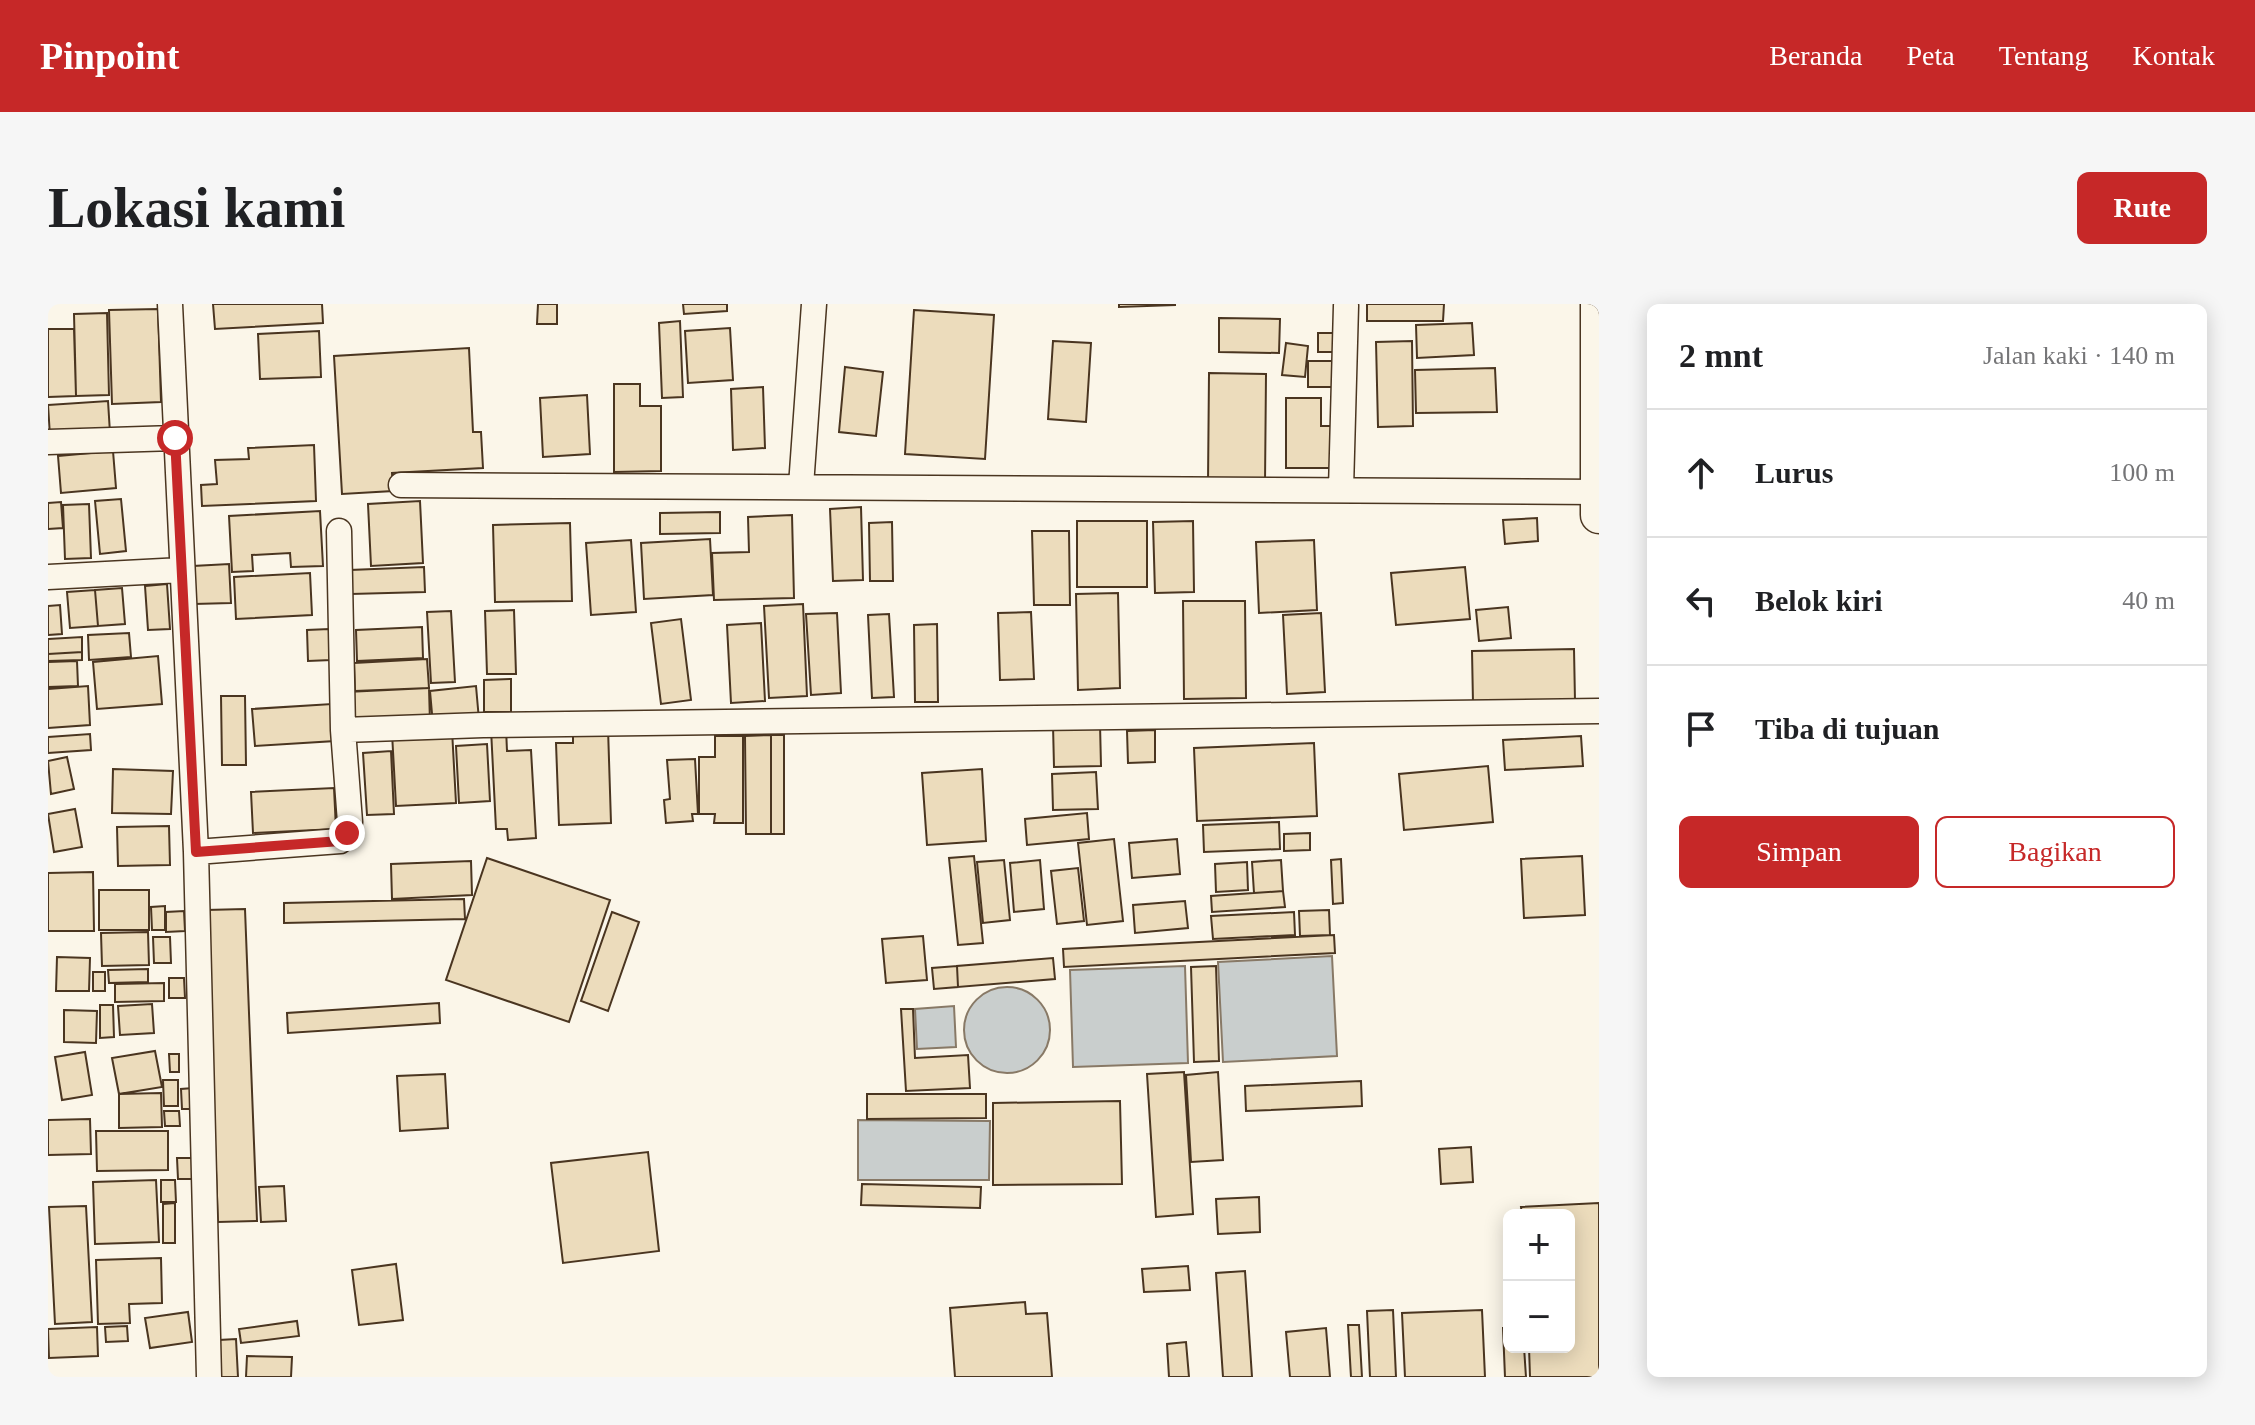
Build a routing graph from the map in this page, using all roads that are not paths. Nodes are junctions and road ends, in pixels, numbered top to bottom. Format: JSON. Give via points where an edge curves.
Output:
{"nodes":[{"id":1,"x":170,"y":304,"type":"edge"},
{"id":2,"x":814,"y":304,"type":"edge"},
{"id":3,"x":1599,"y":304,"type":"edge"},
{"id":4,"x":1346,"y":306,"type":"dead end"},
{"id":5,"x":175,"y":438,"type":"junction"},
{"id":6,"x":48,"y":442,"type":"edge"},
{"id":7,"x":401,"y":485,"type":"dead end"},
{"id":8,"x":801,"y":486,"type":"junction"},
{"id":9,"x":1341,"y":489,"type":"junction"},
{"id":10,"x":1598,"y":492,"type":"edge"},
{"id":11,"x":1599,"y":515,"type":"edge"},
{"id":12,"x":339,"y":531,"type":"dead end"},
{"id":13,"x":182,"y":570,"type":"junction"},
{"id":14,"x":48,"y":577,"type":"edge"},
{"id":15,"x":1599,"y":711,"type":"edge"},
{"id":16,"x":343,"y":730,"type":"junction"},
{"id":17,"x":196,"y":852,"type":"junction"},
{"id":18,"x":209,"y":1377,"type":"edge"}],
"edges":[{"from":1,"to":5,"type":"street"},
{"from":2,"to":8,"type":"street"},
{"from":3,"to":10,"type":"street"},
{"from":4,"to":9,"type":"street"},
{"from":5,"to":6,"type":"street"},
{"from":5,"to":13,"type":"street"},
{"from":7,"to":8,"type":"street"},
{"from":8,"to":9,"type":"street"},
{"from":9,"to":10,"type":"street"},
{"from":10,"to":11,"type":"street"},
{"from":12,"to":16,"type":"street"},
{"from":13,"to":14,"type":"street"},
{"from":13,"to":17,"type":"street"},
{"from":15,"to":16,"type":"street"},
{"from":16,"to":17,"type":"street","via":[[350,822],[340,841]]},
{"from":17,"to":18,"type":"street"}]}
